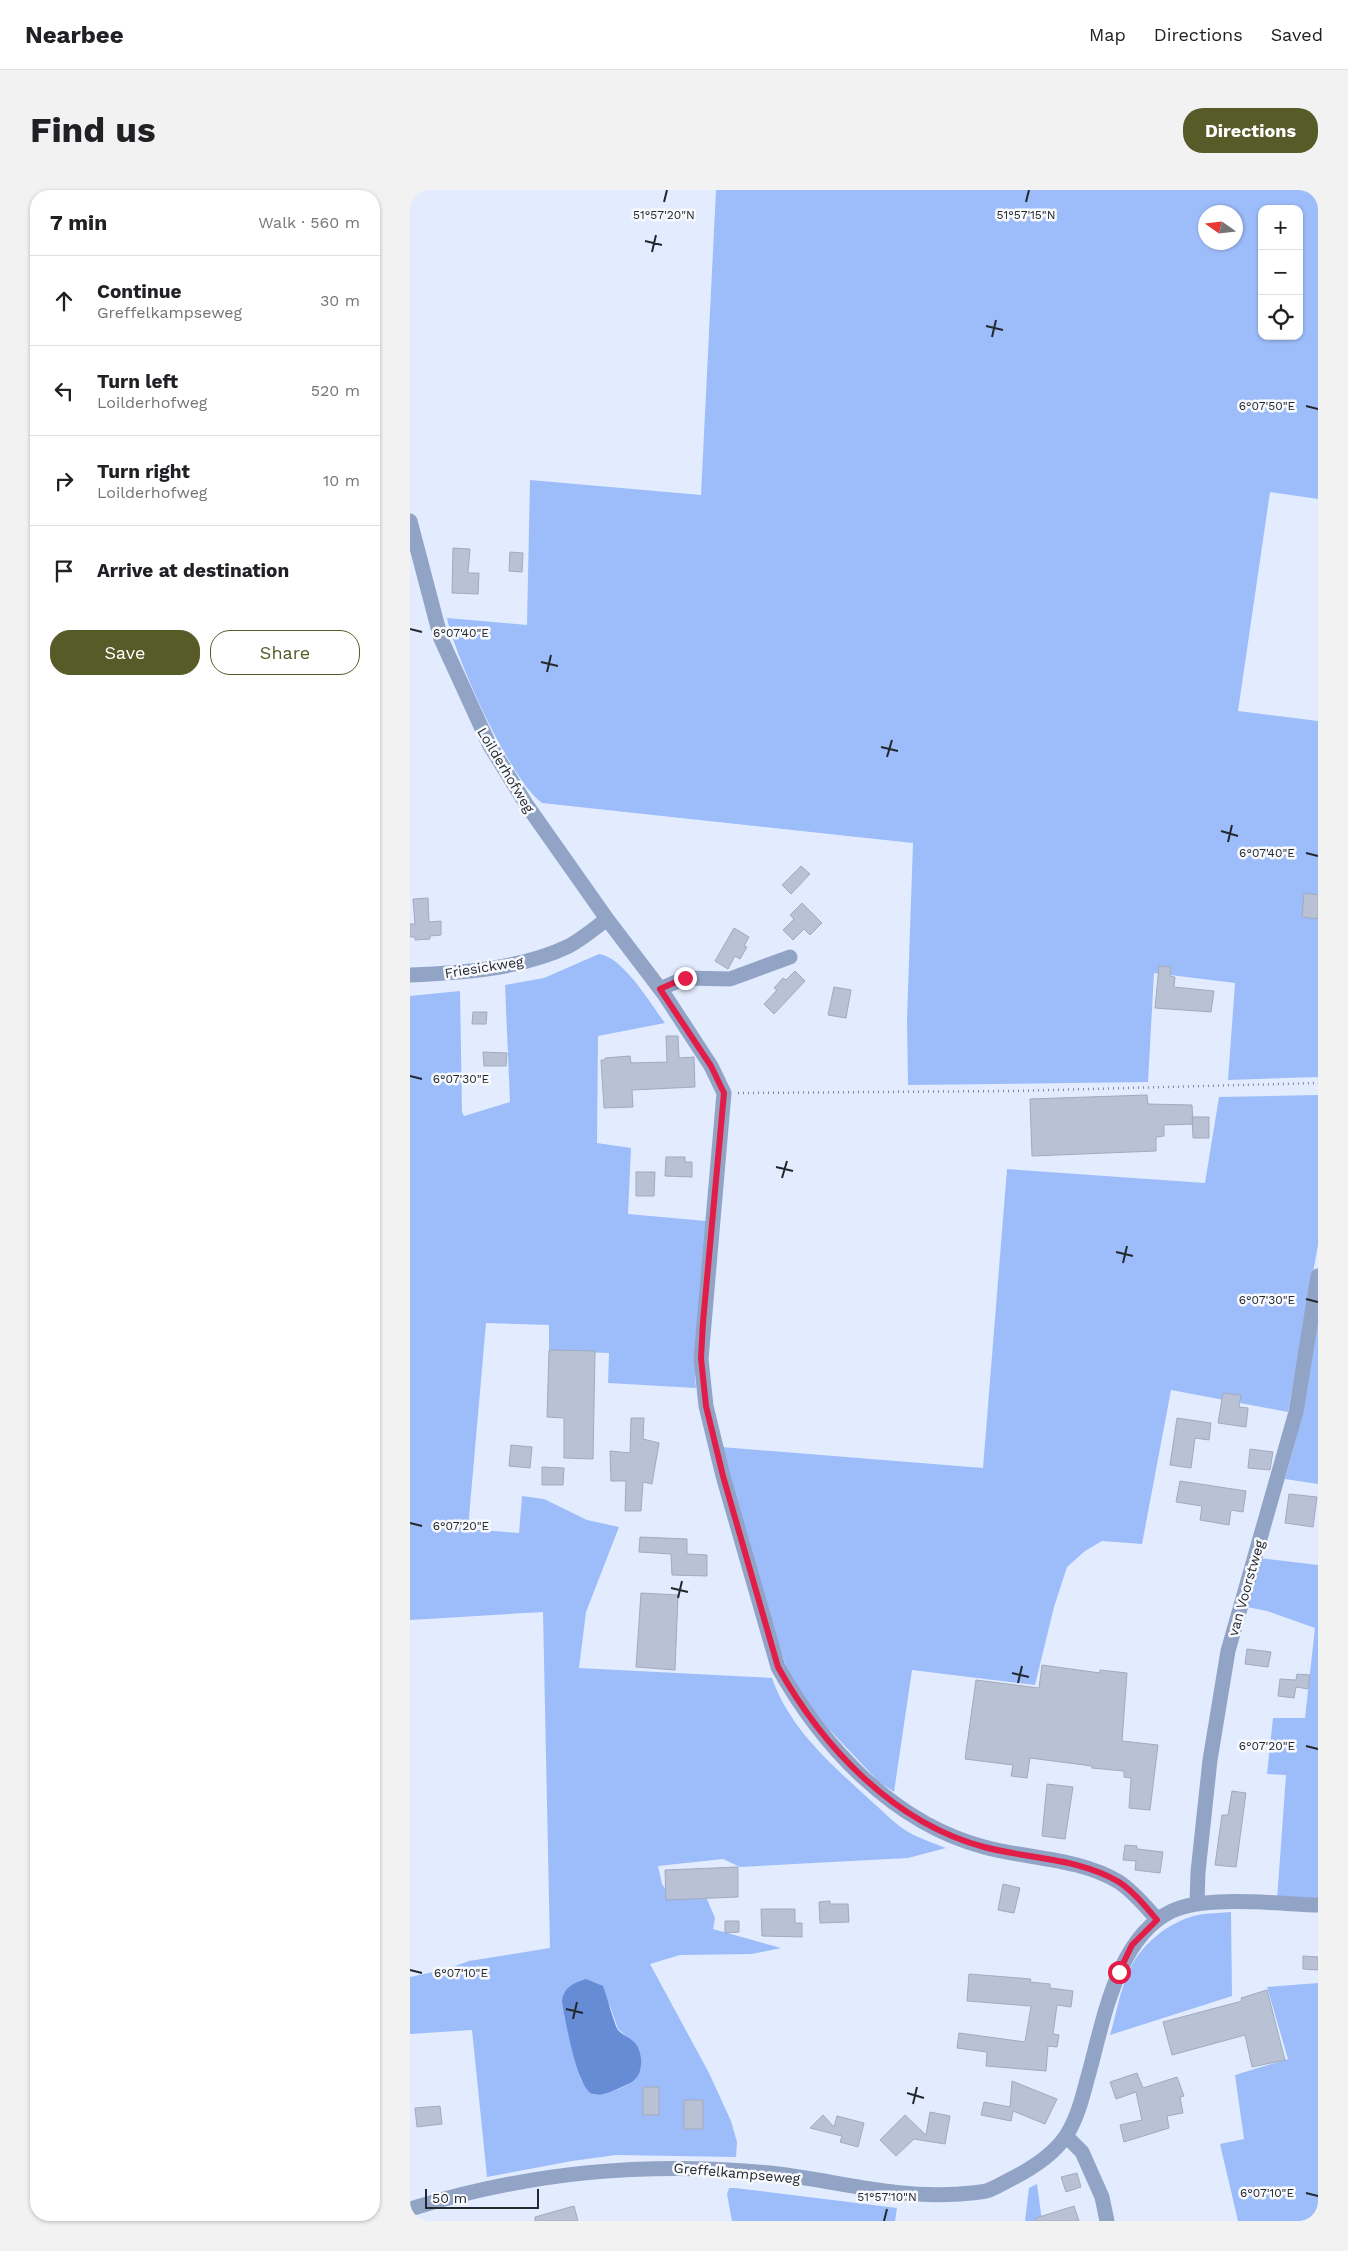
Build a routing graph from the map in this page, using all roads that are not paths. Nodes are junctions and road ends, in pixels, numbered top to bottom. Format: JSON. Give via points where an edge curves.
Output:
{"nodes":[{"id":1,"x":410,"y":521,"type":"edge"},
{"id":2,"x":607,"y":919,"type":"junction"},
{"id":3,"x":790,"y":957,"type":"dead end"},
{"id":4,"x":410,"y":976,"type":"edge"},
{"id":5,"x":660,"y":989,"type":"junction"},
{"id":6,"x":1318,"y":1276,"type":"edge"},
{"id":7,"x":1197,"y":1903,"type":"junction"},
{"id":8,"x":1318,"y":1905,"type":"edge"},
{"id":9,"x":1157,"y":1920,"type":"junction"},
{"id":10,"x":1066,"y":2136,"type":"junction"},
{"id":11,"x":410,"y":2209,"type":"edge"},
{"id":12,"x":1107,"y":2221,"type":"edge"}],
"edges":[{"from":1,"to":2,"type":"street","name":"Loilderhofweg","via":[[441,638],[489,744],[526,804]]},
{"from":2,"to":4,"type":"street","name":"Friesickweg","via":[[570,945],[518,963]]},
{"from":2,"to":5,"type":"street","name":"Loilderhofweg"},
{"from":3,"to":5,"type":"street","via":[[730,979],[685,978]]},
{"from":5,"to":9,"type":"street","name":"Loilderhofweg","via":[[711,1066],[724,1093],[701,1358],[706,1406],[723,1476],[778,1667],[818,1731],[882,1794],[945,1832],[983,1847],[1082,1866],[1105,1876],[1135,1895]]},
{"from":6,"to":7,"type":"street","name":"van Voorstweg","via":[[1296,1412],[1243,1592],[1224,1670],[1210,1760]]},
{"from":7,"to":8,"type":"street","name":"Greffelkampseweg"},
{"from":7,"to":9,"type":"street","name":"Greffelkampseweg","via":[[1174,1910]]},
{"from":9,"to":10,"type":"street","name":"Greffelkampseweg","via":[[1132,1945],[1119,1972],[1079,2111]]},
{"from":10,"to":11,"type":"street","name":"Greffelkampseweg","via":[[1052,2152],[1027,2171],[986,2191],[929,2196],[771,2173],[645,2168],[575,2172],[524,2180]]},
{"from":10,"to":12,"type":"street","via":[[1082,2152],[1102,2197]]}]}
